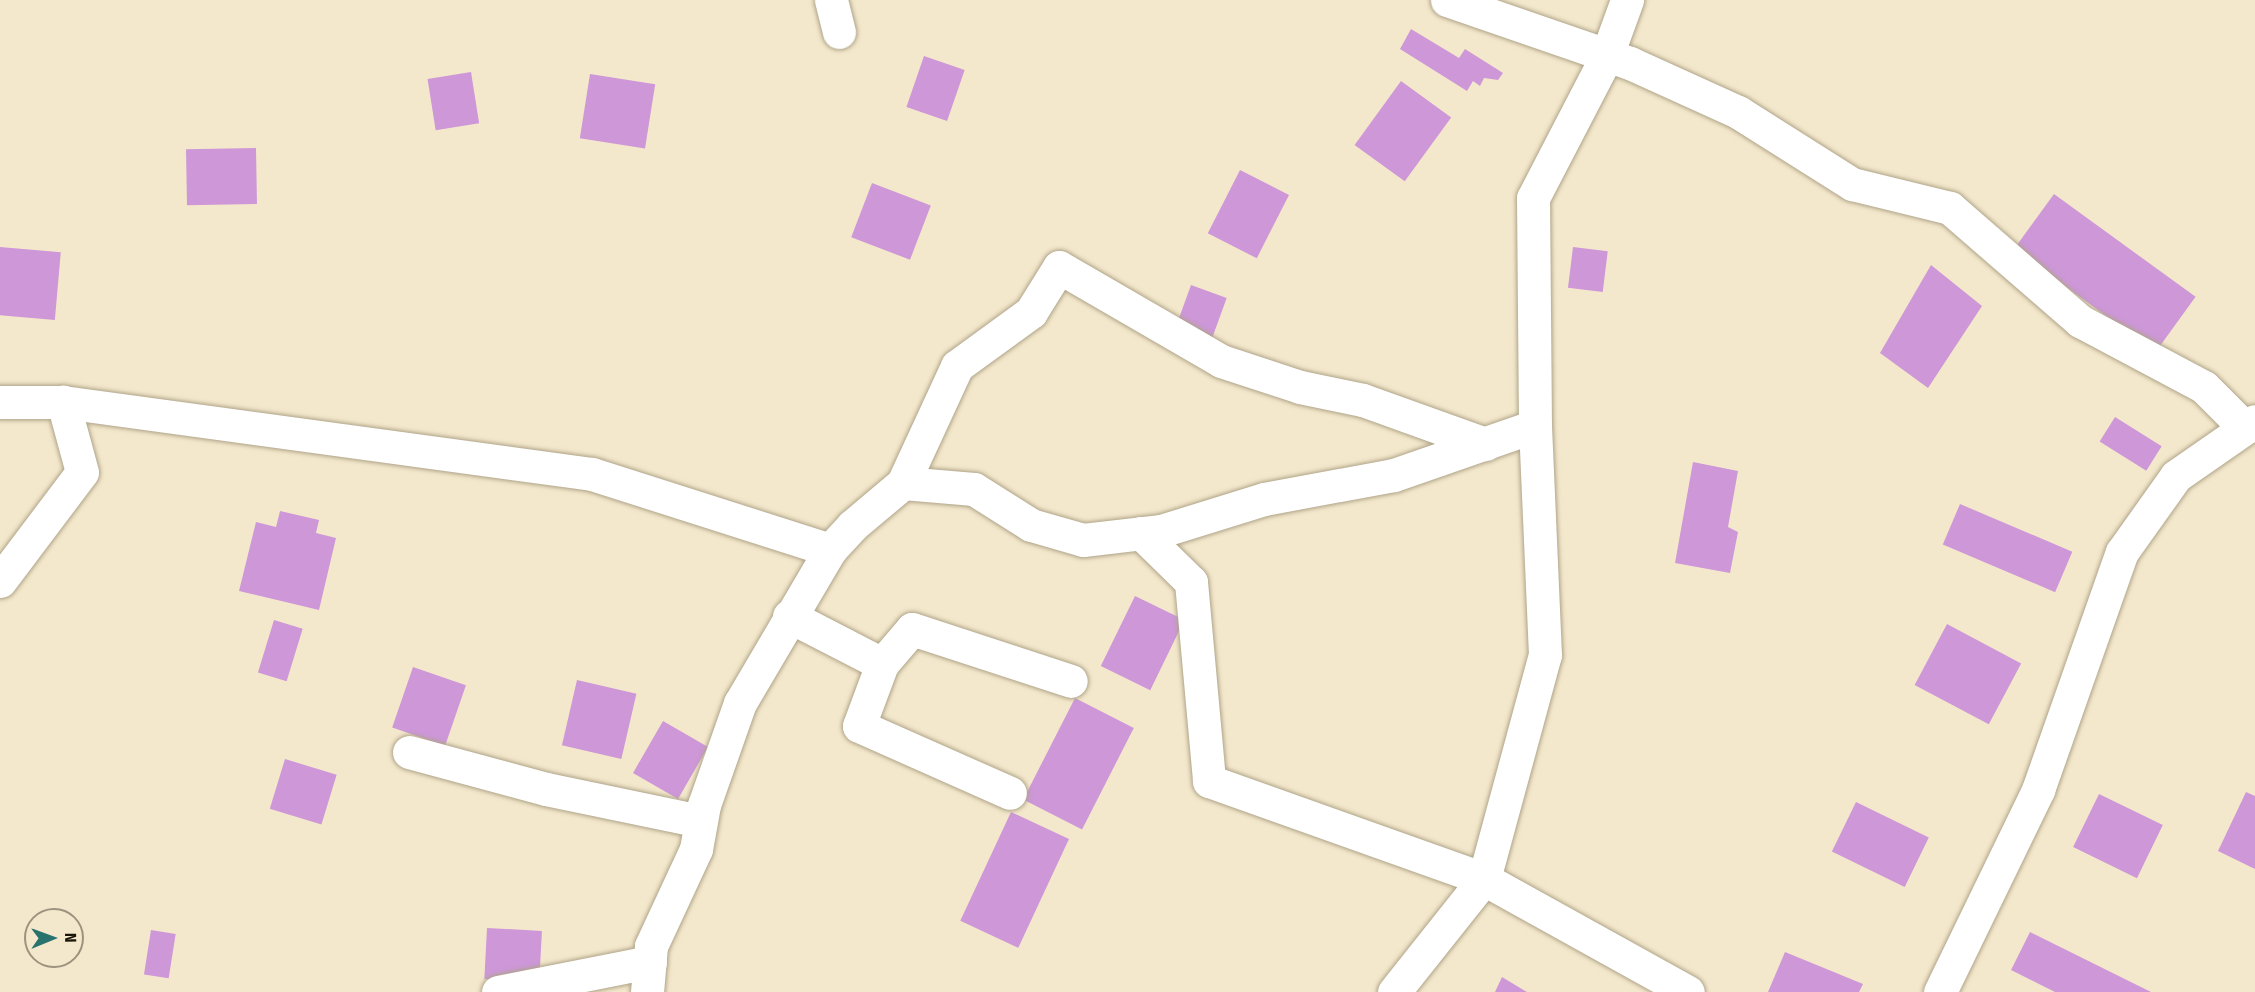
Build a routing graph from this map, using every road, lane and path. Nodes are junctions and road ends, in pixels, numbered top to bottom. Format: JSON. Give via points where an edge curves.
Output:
{"nodes":[{"id":1,"x":831,"y":0,"type":"edge"},
{"id":2,"x":1447,"y":0,"type":"edge"},
{"id":3,"x":1627,"y":0,"type":"edge"},
{"id":4,"x":839,"y":32,"type":"dead end"},
{"id":5,"x":1607,"y":55,"type":"junction"},
{"id":6,"x":0,"y":402,"type":"edge"},
{"id":7,"x":63,"y":402,"type":"junction"},
{"id":8,"x":2250,"y":424,"type":"edge"},
{"id":9,"x":1535,"y":426,"type":"junction"},
{"id":10,"x":1485,"y":444,"type":"junction"},
{"id":11,"x":903,"y":483,"type":"junction"},
{"id":12,"x":1141,"y":533,"type":"junction"},
{"id":13,"x":830,"y":550,"type":"junction"},
{"id":14,"x":0,"y":581,"type":"edge"},
{"id":15,"x":789,"y":616,"type":"junction"},
{"id":16,"x":882,"y":664,"type":"junction"},
{"id":17,"x":1071,"y":681,"type":"dead end"},
{"id":18,"x":409,"y":752,"type":"dead end"},
{"id":19,"x":1010,"y":793,"type":"dead end"},
{"id":20,"x":701,"y":821,"type":"junction"},
{"id":21,"x":1484,"y":879,"type":"junction"},
{"id":22,"x":648,"y":977,"type":"edge"},
{"id":23,"x":498,"y":992,"type":"edge"},
{"id":24,"x":1394,"y":992,"type":"edge"},
{"id":25,"x":1688,"y":992,"type":"edge"},
{"id":26,"x":1940,"y":992,"type":"edge"}],
"edges":[{"from":1,"to":4,"type":"street"},
{"from":2,"to":5,"type":"street"},
{"from":3,"to":5,"type":"street"},
{"from":5,"to":8,"type":"street","via":[[1738,112],[1852,184],[1950,208],[2080,321],[2204,387]]},
{"from":5,"to":9,"type":"street","via":[[1533,198]]},
{"from":6,"to":7,"type":"street"},
{"from":7,"to":13,"type":"street","via":[[592,474]]},
{"from":7,"to":14,"type":"street","via":[[82,472]]},
{"from":8,"to":26,"type":"street","via":[[2175,476],[2122,552],[2038,790]]},
{"from":9,"to":10,"type":"street"},
{"from":9,"to":21,"type":"street","via":[[1545,655]]},
{"from":10,"to":11,"type":"street","via":[[1363,400],[1300,387],[1221,361],[1059,267],[1031,312],[957,366]]},
{"from":10,"to":12,"type":"street","via":[[1394,475],[1264,499],[1161,531]]},
{"from":11,"to":12,"type":"street","via":[[974,489],[1031,525],[1083,540]]},
{"from":11,"to":13,"type":"street"},
{"from":12,"to":21,"type":"street","via":[[1191,582],[1209,781]]},
{"from":13,"to":15,"type":"street"},
{"from":15,"to":16,"type":"street"},
{"from":15,"to":20,"type":"street","via":[[740,704]]},
{"from":16,"to":17,"type":"street","via":[[912,630]]},
{"from":16,"to":19,"type":"street","via":[[859,726]]},
{"from":18,"to":20,"type":"street","via":[[546,789]]},
{"from":20,"to":22,"type":"street","via":[[696,849],[651,946]]},
{"from":21,"to":24,"type":"street"},
{"from":21,"to":25,"type":"street"},
{"from":22,"to":23,"type":"street"}]}
